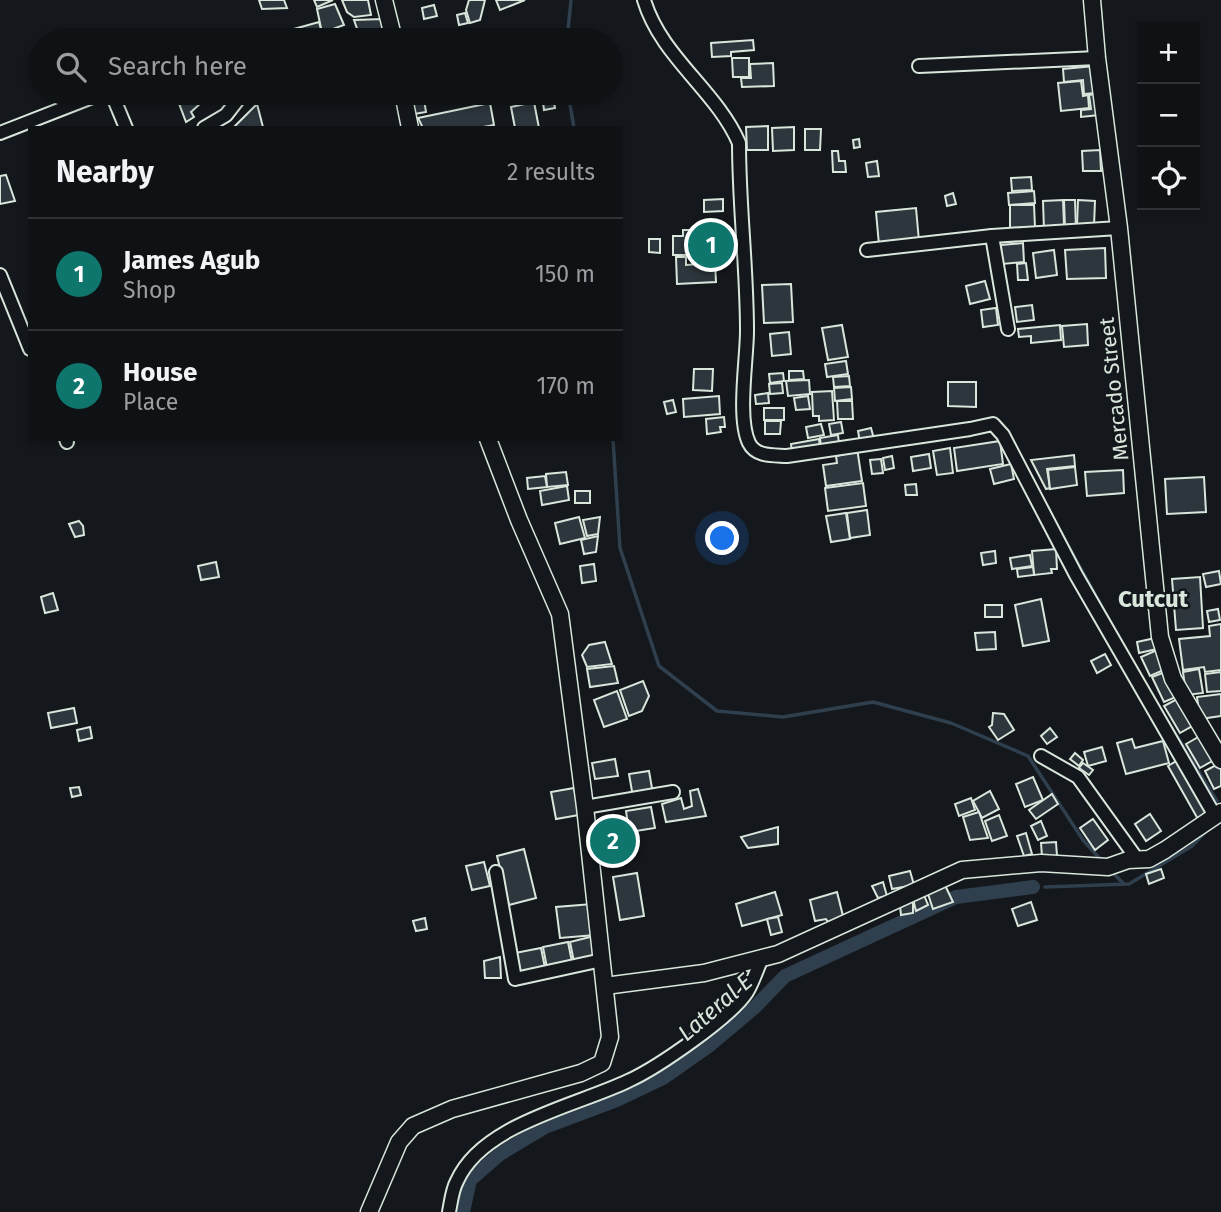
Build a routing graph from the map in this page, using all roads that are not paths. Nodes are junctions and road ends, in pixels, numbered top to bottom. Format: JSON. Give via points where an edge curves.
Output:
{"nodes":[{"id":1,"x":384,"y":0,"type":"edge"},
{"id":2,"x":644,"y":0,"type":"edge"},
{"id":3,"x":1092,"y":0,"type":"edge"},
{"id":4,"x":388,"y":28,"type":"edge"},
{"id":5,"x":1097,"y":58,"type":"junction"},
{"id":6,"x":919,"y":66,"type":"dead end"},
{"id":7,"x":72,"y":105,"type":"edge"},
{"id":8,"x":116,"y":105,"type":"edge"},
{"id":9,"x":234,"y":105,"type":"edge"},
{"id":10,"x":405,"y":105,"type":"edge"},
{"id":11,"x":125,"y":126,"type":"edge"},
{"id":12,"x":207,"y":126,"type":"edge"},
{"id":13,"x":410,"y":126,"type":"edge"},
{"id":14,"x":0,"y":133,"type":"edge"},
{"id":15,"x":1119,"y":228,"type":"junction"},
{"id":16,"x":992,"y":236,"type":"junction"},
{"id":17,"x":867,"y":250,"type":"dead end"},
{"id":18,"x":0,"y":275,"type":"edge"},
{"id":19,"x":1008,"y":329,"type":"dead end"},
{"id":20,"x":28,"y":344,"type":"edge"},
{"id":21,"x":489,"y":441,"type":"edge"},
{"id":22,"x":1041,"y":756,"type":"dead end"},
{"id":23,"x":1221,"y":760,"type":"edge"},
{"id":24,"x":673,"y":792,"type":"dead end"},
{"id":25,"x":585,"y":807,"type":"junction"},
{"id":26,"x":1218,"y":814,"type":"edge"},
{"id":27,"x":1133,"y":860,"type":"junction"},
{"id":28,"x":496,"y":872,"type":"dead end"},
{"id":29,"x":762,"y":958,"type":"junction"},
{"id":30,"x":602,"y":960,"type":"junction"},
{"id":31,"x":605,"y":986,"type":"junction"},
{"id":32,"x":369,"y":1212,"type":"edge"},
{"id":33,"x":449,"y":1212,"type":"edge"}],
"edges":[{"from":1,"to":4,"type":"street"},
{"from":2,"to":26,"type":"street","via":[[664,43],[730,122],[739,143],[747,331],[744,401],[750,446],[762,455],[787,456],[993,424],[1003,435],[1082,587]]},
{"from":3,"to":5,"type":"street","name":"Mercado Street"},
{"from":5,"to":6,"type":"street"},
{"from":5,"to":15,"type":"street","name":"Mercado Street"},
{"from":7,"to":14,"type":"street"},
{"from":8,"to":11,"type":"street"},
{"from":9,"to":12,"type":"street"},
{"from":10,"to":13,"type":"street"},
{"from":15,"to":16,"type":"street"},
{"from":15,"to":23,"type":"street","name":"Mercado Street","via":[[1160,637],[1173,679]]},
{"from":16,"to":17,"type":"street"},
{"from":16,"to":19,"type":"street"},
{"from":18,"to":20,"type":"street"},
{"from":21,"to":25,"type":"street","via":[[560,614]]},
{"from":22,"to":27,"type":"street","via":[[1079,777]]},
{"from":24,"to":25,"type":"street"},
{"from":25,"to":30,"type":"street"},
{"from":26,"to":27,"type":"street","via":[[1149,859]]},
{"from":27,"to":29,"type":"street","via":[[1108,867],[1041,863],[962,870]]},
{"from":28,"to":30,"type":"street","via":[[515,979]]},
{"from":29,"to":31,"type":"street","via":[[704,973]]},
{"from":29,"to":33,"type":"street","via":[[747,993],[709,1030],[631,1080],[487,1143],[456,1181]]},
{"from":30,"to":31,"type":"street"},
{"from":31,"to":32,"type":"street","via":[[610,1037],[602,1063],[413,1126],[399,1142]]}]}
